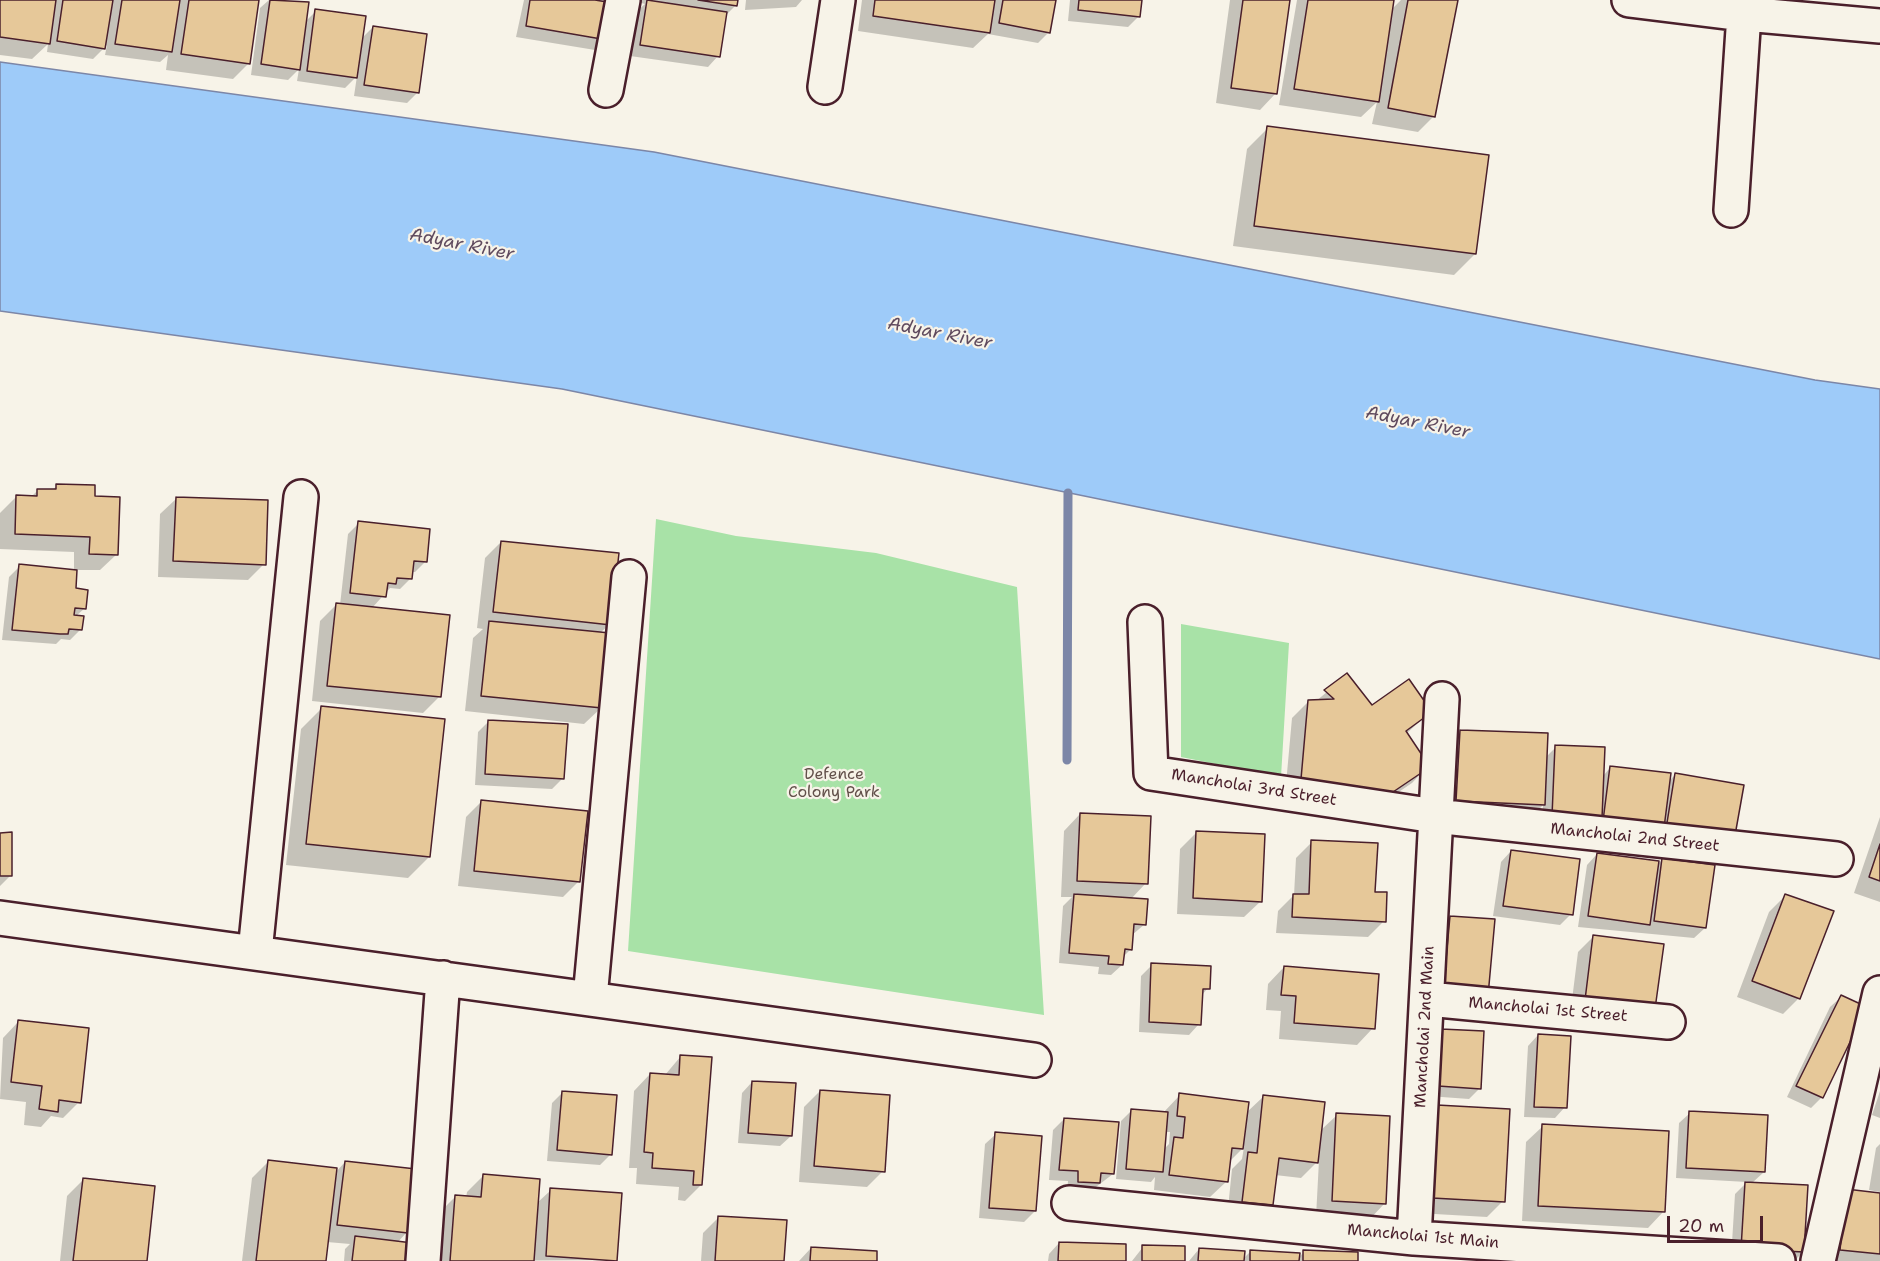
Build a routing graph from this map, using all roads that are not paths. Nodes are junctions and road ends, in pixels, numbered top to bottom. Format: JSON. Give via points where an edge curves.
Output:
{"nodes":[{"id":1,"x":623,"y":0,"type":"edge"},
{"id":2,"x":838,"y":0,"type":"edge"},
{"id":3,"x":1629,"y":0,"type":"edge"},
{"id":4,"x":1744,"y":14,"type":"junction"},
{"id":5,"x":1880,"y":26,"type":"edge"},
{"id":6,"x":825,"y":87,"type":"dead end"},
{"id":7,"x":606,"y":90,"type":"dead end"},
{"id":8,"x":1731,"y":210,"type":"dead end"},
{"id":9,"x":301,"y":497,"type":"dead end"},
{"id":10,"x":629,"y":577,"type":"dead end"},
{"id":11,"x":1145,"y":622,"type":"dead end"},
{"id":12,"x":1442,"y":699,"type":"dead end"},
{"id":13,"x":1435,"y":816,"type":"junction"},
{"id":14,"x":1836,"y":859,"type":"dead end"},
{"id":15,"x":0,"y":918,"type":"edge"},
{"id":16,"x":255,"y":952,"type":"junction"},
{"id":17,"x":443,"y":978,"type":"junction"},
{"id":18,"x":1880,"y":993,"type":"edge"},
{"id":19,"x":590,"y":998,"type":"junction"},
{"id":20,"x":1428,"y":999,"type":"junction"},
{"id":21,"x":1668,"y":1022,"type":"dead end"},
{"id":22,"x":1034,"y":1060,"type":"dead end"},
{"id":23,"x":1069,"y":1203,"type":"dead end"},
{"id":24,"x":1414,"y":1238,"type":"junction"},
{"id":25,"x":423,"y":1261,"type":"edge"},
{"id":26,"x":1778,"y":1261,"type":"edge"},
{"id":27,"x":1818,"y":1261,"type":"edge"}],
"edges":[{"from":1,"to":7,"type":"street"},
{"from":2,"to":6,"type":"street"},
{"from":3,"to":4,"type":"street"},
{"from":4,"to":5,"type":"street"},
{"from":4,"to":8,"type":"street"},
{"from":9,"to":16,"type":"street"},
{"from":10,"to":19,"type":"street"},
{"from":11,"to":13,"type":"street","name":"Mancholai 3rd Street","via":[[1151,773]]},
{"from":12,"to":13,"type":"street","name":"Mancholai 2nd Main"},
{"from":13,"to":14,"type":"street","name":"Mancholai 2nd Street"},
{"from":13,"to":20,"type":"street","name":"Mancholai 2nd Main"},
{"from":15,"to":16,"type":"street"},
{"from":16,"to":17,"type":"street"},
{"from":17,"to":19,"type":"street"},
{"from":17,"to":25,"type":"street"},
{"from":18,"to":27,"type":"street"},
{"from":19,"to":22,"type":"street"},
{"from":20,"to":21,"type":"street","name":"Mancholai 1st Street"},
{"from":20,"to":24,"type":"street","name":"Mancholai 2nd Main"},
{"from":23,"to":24,"type":"street","name":"Mancholai 1st Main"},
{"from":24,"to":26,"type":"street","name":"Mancholai 1st Main"}]}
